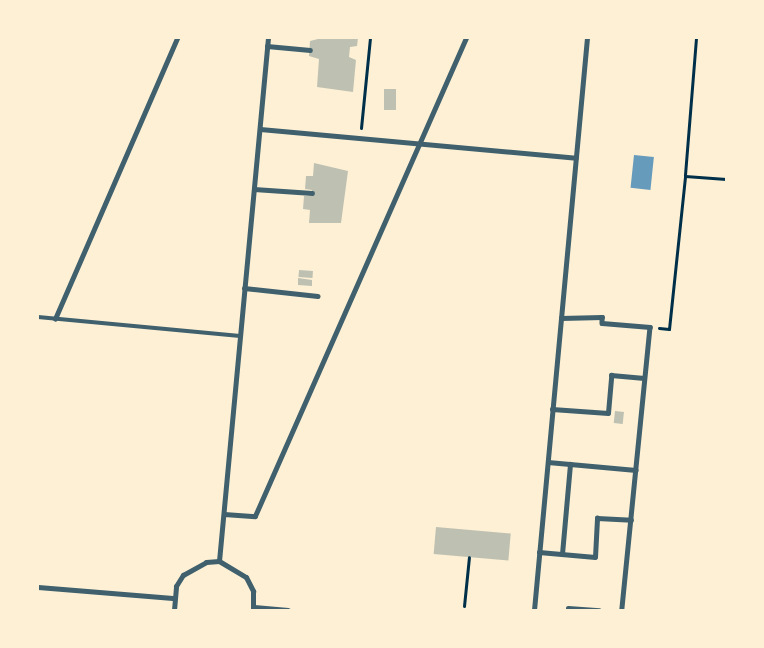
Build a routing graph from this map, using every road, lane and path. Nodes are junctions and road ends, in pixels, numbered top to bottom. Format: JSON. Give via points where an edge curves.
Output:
{"nodes":[{"id":1,"x":176,"y":38,"type":"edge"},
{"id":2,"x":268,"y":38,"type":"edge"},
{"id":3,"x":370,"y":38,"type":"edge"},
{"id":4,"x":466,"y":38,"type":"edge"},
{"id":5,"x":587,"y":38,"type":"edge"},
{"id":6,"x":696,"y":38,"type":"edge"},
{"id":7,"x":267,"y":46,"type":"junction"},
{"id":8,"x":310,"y":50,"type":"dead end"},
{"id":9,"x":260,"y":129,"type":"junction"},
{"id":10,"x":360,"y":138,"type":"junction"},
{"id":11,"x":418,"y":144,"type":"junction"},
{"id":12,"x":576,"y":158,"type":"junction"},
{"id":13,"x":684,"y":176,"type":"junction"},
{"id":14,"x":726,"y":179,"type":"edge"},
{"id":15,"x":254,"y":189,"type":"junction"},
{"id":16,"x":312,"y":193,"type":"dead end"},
{"id":17,"x":244,"y":288,"type":"junction"},
{"id":18,"x":318,"y":296,"type":"dead end"},
{"id":19,"x":38,"y":317,"type":"edge"},
{"id":20,"x":561,"y":318,"type":"junction"},
{"id":21,"x":55,"y":319,"type":"junction"},
{"id":22,"x":650,"y":327,"type":"junction"},
{"id":23,"x":240,"y":336,"type":"junction"},
{"id":24,"x":644,"y":378,"type":"junction"},
{"id":25,"x":552,"y":409,"type":"junction"},
{"id":26,"x":548,"y":462,"type":"junction"},
{"id":27,"x":570,"y":464,"type":"junction"},
{"id":28,"x":636,"y":470,"type":"junction"},
{"id":29,"x":224,"y":514,"type":"junction"},
{"id":30,"x":631,"y":520,"type":"junction"},
{"id":31,"x":539,"y":552,"type":"junction"},
{"id":32,"x":562,"y":554,"type":"junction"},
{"id":33,"x":469,"y":557,"type":"dead end"},
{"id":34,"x":219,"y":561,"type":"junction"},
{"id":35,"x":38,"y":587,"type":"edge"},
{"id":36,"x":173,"y":598,"type":"junction"},
{"id":37,"x":464,"y":606,"type":"dead end"},
{"id":38,"x":568,"y":608,"type":"dead end"},
{"id":39,"x":253,"y":609,"type":"edge"},
{"id":40,"x":174,"y":610,"type":"edge"},
{"id":41,"x":288,"y":610,"type":"edge"},
{"id":42,"x":534,"y":610,"type":"edge"},
{"id":43,"x":599,"y":610,"type":"edge"},
{"id":44,"x":622,"y":610,"type":"edge"}],
"edges":[{"from":1,"to":21,"type":"street"},
{"from":2,"to":7,"type":"street"},
{"from":3,"to":10,"type":"path"},
{"from":4,"to":11,"type":"street"},
{"from":5,"to":12,"type":"street"},
{"from":6,"to":13,"type":"path"},
{"from":7,"to":8,"type":"street"},
{"from":7,"to":9,"type":"street"},
{"from":9,"to":10,"type":"street"},
{"from":9,"to":15,"type":"street"},
{"from":10,"to":11,"type":"street"},
{"from":11,"to":12,"type":"street"},
{"from":11,"to":29,"type":"street","via":[[255,516]]},
{"from":12,"to":20,"type":"street"},
{"from":13,"to":14,"type":"path"},
{"from":13,"to":22,"type":"path","via":[[669,329]]},
{"from":15,"to":16,"type":"street"},
{"from":15,"to":17,"type":"street"},
{"from":17,"to":18,"type":"street"},
{"from":17,"to":23,"type":"street"},
{"from":19,"to":21,"type":"lane"},
{"from":20,"to":22,"type":"street","via":[[602,317],[602,324]]},
{"from":20,"to":25,"type":"street"},
{"from":21,"to":23,"type":"lane"},
{"from":22,"to":24,"type":"street"},
{"from":23,"to":29,"type":"street"},
{"from":24,"to":25,"type":"street","via":[[611,375],[608,413]]},
{"from":24,"to":28,"type":"street"},
{"from":25,"to":26,"type":"street"},
{"from":26,"to":27,"type":"street"},
{"from":26,"to":31,"type":"street"},
{"from":27,"to":28,"type":"street"},
{"from":27,"to":32,"type":"street"},
{"from":28,"to":30,"type":"street"},
{"from":29,"to":34,"type":"street"},
{"from":30,"to":32,"type":"street","via":[[597,518],[595,557]]},
{"from":30,"to":44,"type":"street"},
{"from":31,"to":32,"type":"street"},
{"from":31,"to":42,"type":"street"},
{"from":33,"to":37,"type":"path"},
{"from":34,"to":36,"type":"street","via":[[194,566],[176,586]]},
{"from":34,"to":39,"type":"street","via":[[246,577]]},
{"from":35,"to":36,"type":"street"},
{"from":36,"to":40,"type":"street"},
{"from":38,"to":43,"type":"street"},
{"from":39,"to":41,"type":"street"}]}
